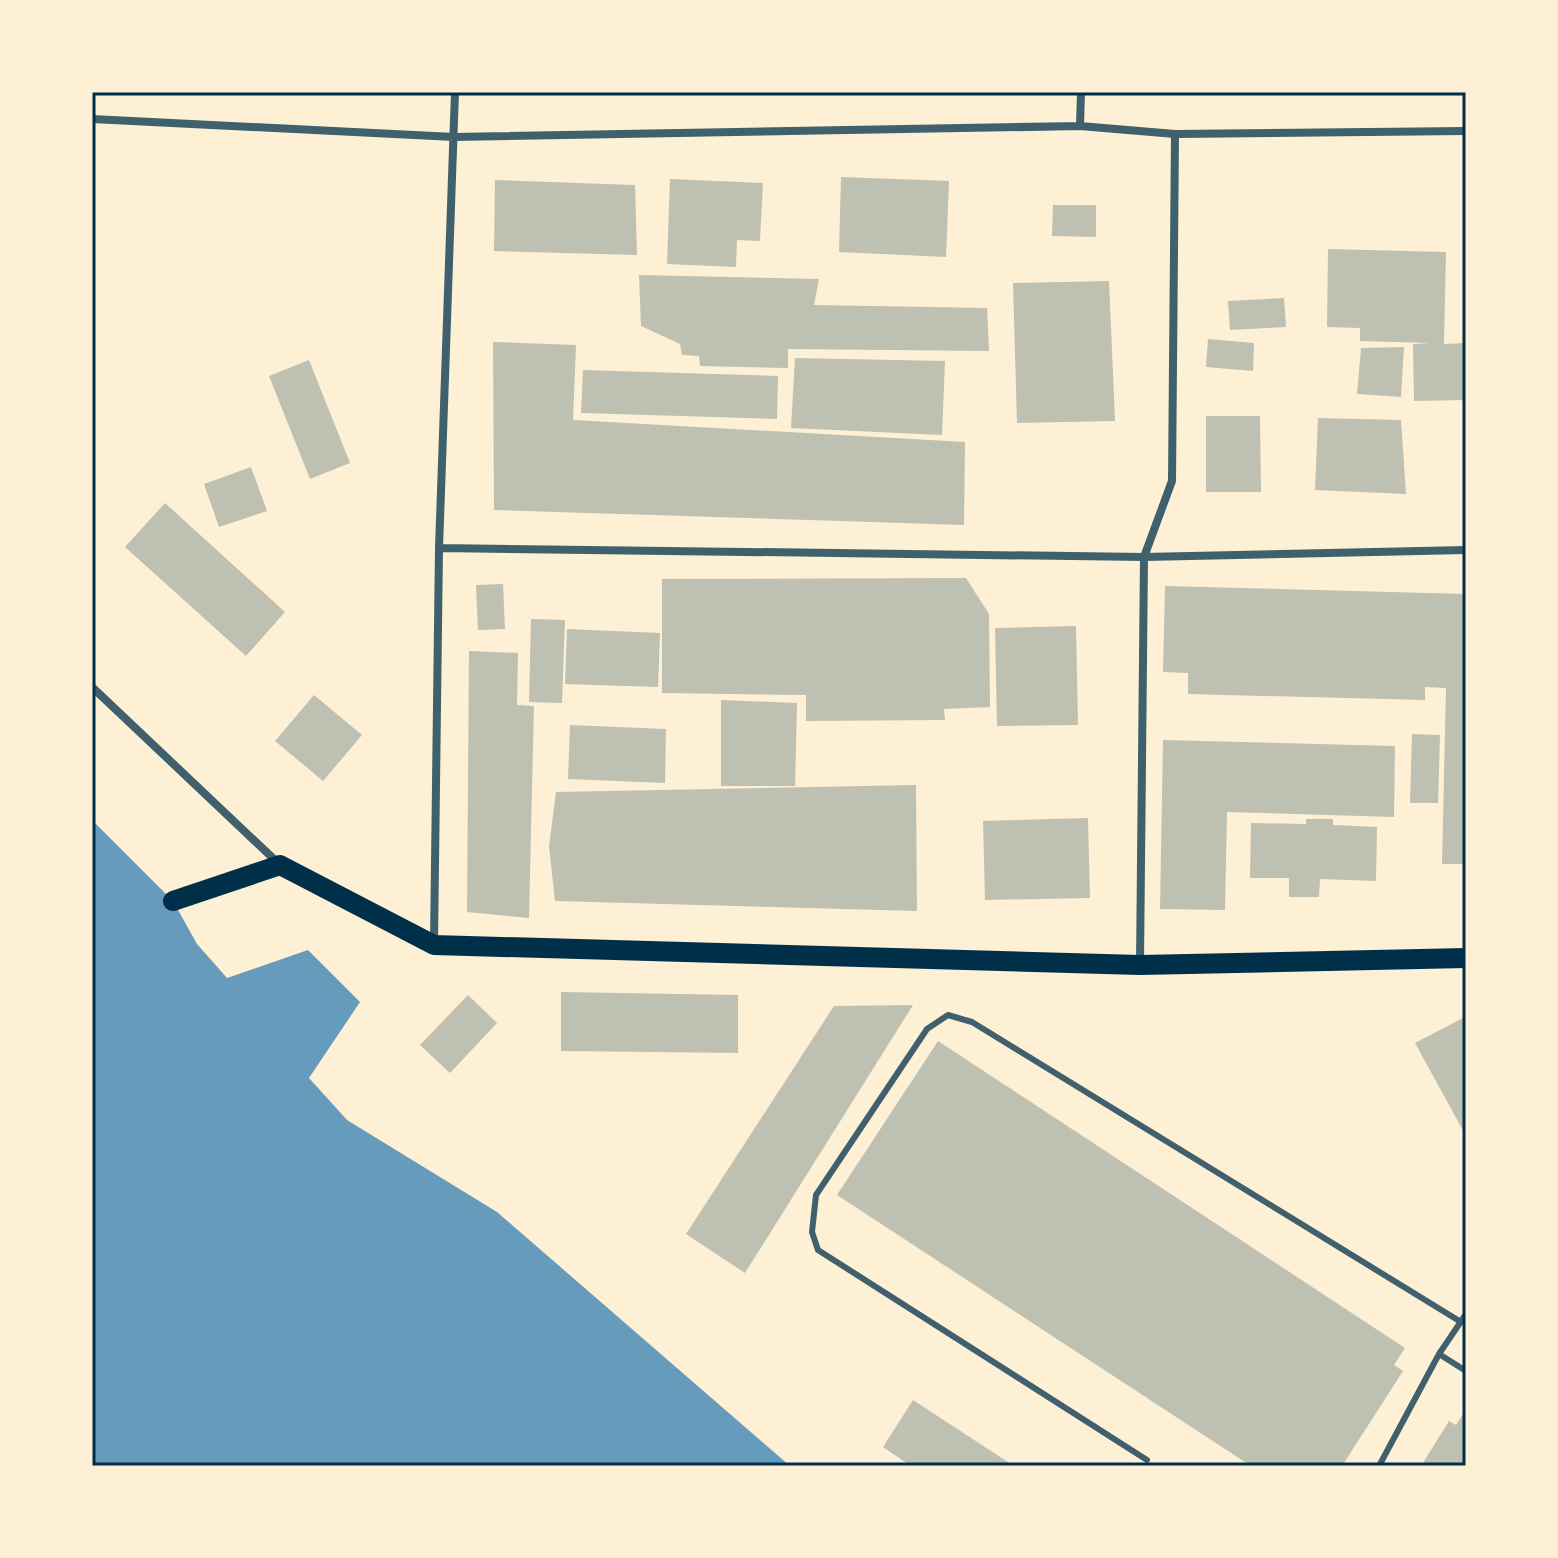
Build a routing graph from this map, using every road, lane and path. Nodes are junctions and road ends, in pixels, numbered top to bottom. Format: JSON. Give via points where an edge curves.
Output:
{"nodes":[{"id":1,"x":455,"y":92,"type":"edge"},
{"id":2,"x":1081,"y":92,"type":"edge"},
{"id":3,"x":92,"y":119,"type":"edge"},
{"id":4,"x":1080,"y":126,"type":"junction"},
{"id":5,"x":1466,"y":131,"type":"edge"},
{"id":6,"x":1175,"y":134,"type":"junction"},
{"id":7,"x":454,"y":137,"type":"junction"},
{"id":8,"x":439,"y":548,"type":"junction"},
{"id":9,"x":1466,"y":550,"type":"edge"},
{"id":10,"x":1144,"y":557,"type":"junction"},
{"id":11,"x":92,"y":687,"type":"edge"},
{"id":12,"x":280,"y":865,"type":"junction"},
{"id":13,"x":173,"y":901,"type":"dead end"},
{"id":14,"x":434,"y":945,"type":"junction"},
{"id":15,"x":1466,"y":958,"type":"edge"},
{"id":16,"x":1140,"y":965,"type":"junction"},
{"id":17,"x":1466,"y":1314,"type":"edge"},
{"id":18,"x":1461,"y":1322,"type":"junction"},
{"id":19,"x":1439,"y":1354,"type":"junction"},
{"id":20,"x":1466,"y":1371,"type":"edge"},
{"id":21,"x":1147,"y":1460,"type":"dead end"},
{"id":22,"x":1379,"y":1466,"type":"edge"}],
"edges":[{"from":1,"to":7,"type":"street"},
{"from":2,"to":4,"type":"street"},
{"from":3,"to":7,"type":"street"},
{"from":4,"to":6,"type":"street"},
{"from":4,"to":7,"type":"street"},
{"from":5,"to":6,"type":"street"},
{"from":6,"to":10,"type":"street","via":[[1172,481]]},
{"from":7,"to":8,"type":"street"},
{"from":8,"to":10,"type":"street"},
{"from":8,"to":14,"type":"street"},
{"from":9,"to":10,"type":"street"},
{"from":10,"to":16,"type":"street"},
{"from":11,"to":12,"type":"street"},
{"from":12,"to":13,"type":"main road"},
{"from":12,"to":14,"type":"main road"},
{"from":14,"to":16,"type":"main road"},
{"from":15,"to":16,"type":"main road"},
{"from":17,"to":18,"type":"lane"},
{"from":18,"to":19,"type":"lane"},
{"from":18,"to":21,"type":"lane","via":[[972,1022],[948,1015],[927,1029],[816,1195],[812,1232],[818,1250]]},
{"from":19,"to":20,"type":"lane"},
{"from":19,"to":22,"type":"lane"}]}
